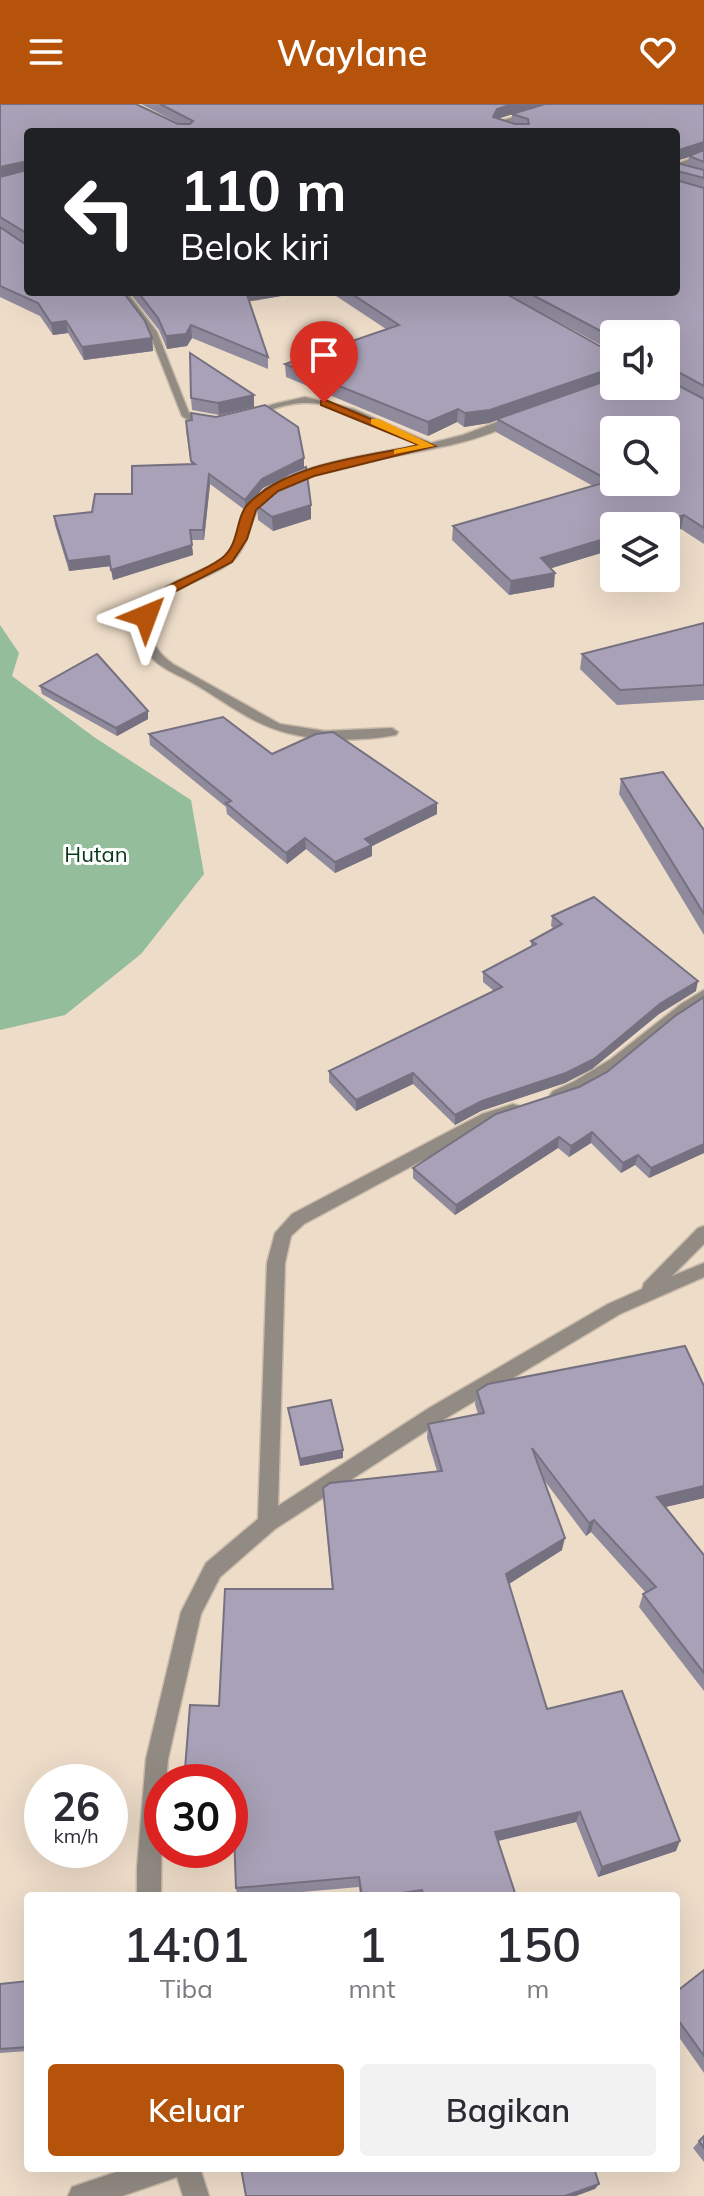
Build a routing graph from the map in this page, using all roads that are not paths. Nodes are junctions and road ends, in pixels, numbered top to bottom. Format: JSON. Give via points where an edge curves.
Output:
{"nodes":[{"id":1,"x":566,"y":104,"type":"edge"},
{"id":2,"x":506,"y":128,"type":"edge"},
{"id":3,"x":704,"y":156,"type":"edge"},
{"id":4,"x":680,"y":166,"type":"edge"},
{"id":5,"x":680,"y":170,"type":"edge"},
{"id":6,"x":690,"y":174,"type":"edge"},
{"id":7,"x":126,"y":296,"type":"edge"},
{"id":8,"x":533,"y":411,"type":"edge"},
{"id":9,"x":430,"y":446,"type":"junction"},
{"id":10,"x":392,"y":732,"type":"dead end"},
{"id":11,"x":704,"y":995,"type":"edge"},
{"id":12,"x":704,"y":1233,"type":"edge"},
{"id":13,"x":704,"y":1270,"type":"edge"},
{"id":14,"x":643,"y":1295,"type":"junction"},
{"id":15,"x":268,"y":1523,"type":"junction"},
{"id":16,"x":149,"y":1892,"type":"edge"},
{"id":17,"x":156,"y":2172,"type":"edge"},
{"id":18,"x":188,"y":2172,"type":"edge"},
{"id":19,"x":81,"y":2196,"type":"edge"},
{"id":20,"x":196,"y":2196,"type":"edge"}],
"edges":[{"from":1,"to":2,"type":"street","via":[[498,126]]},
{"from":3,"to":4,"type":"street"},
{"from":5,"to":6,"type":"street"},
{"from":7,"to":9,"type":"street","via":[[153,332],[185,414],[199,421],[313,400]]},
{"from":8,"to":9,"type":"street"},
{"from":9,"to":10,"type":"street","via":[[311,473],[274,488],[250,508],[241,539],[228,559],[168,590],[154,600],[146,616],[148,644],[161,662],[262,721],[323,733]]},
{"from":11,"to":15,"type":"street","via":[[599,1076],[488,1118],[298,1219],[283,1233],[274,1290]]},
{"from":12,"to":14,"type":"street"},
{"from":13,"to":14,"type":"street"},
{"from":14,"to":15,"type":"street","via":[[436,1414]]},
{"from":15,"to":16,"type":"street","via":[[213,1570],[191,1612],[157,1759]]},
{"from":17,"to":19,"type":"street"},
{"from":18,"to":20,"type":"street"}]}
